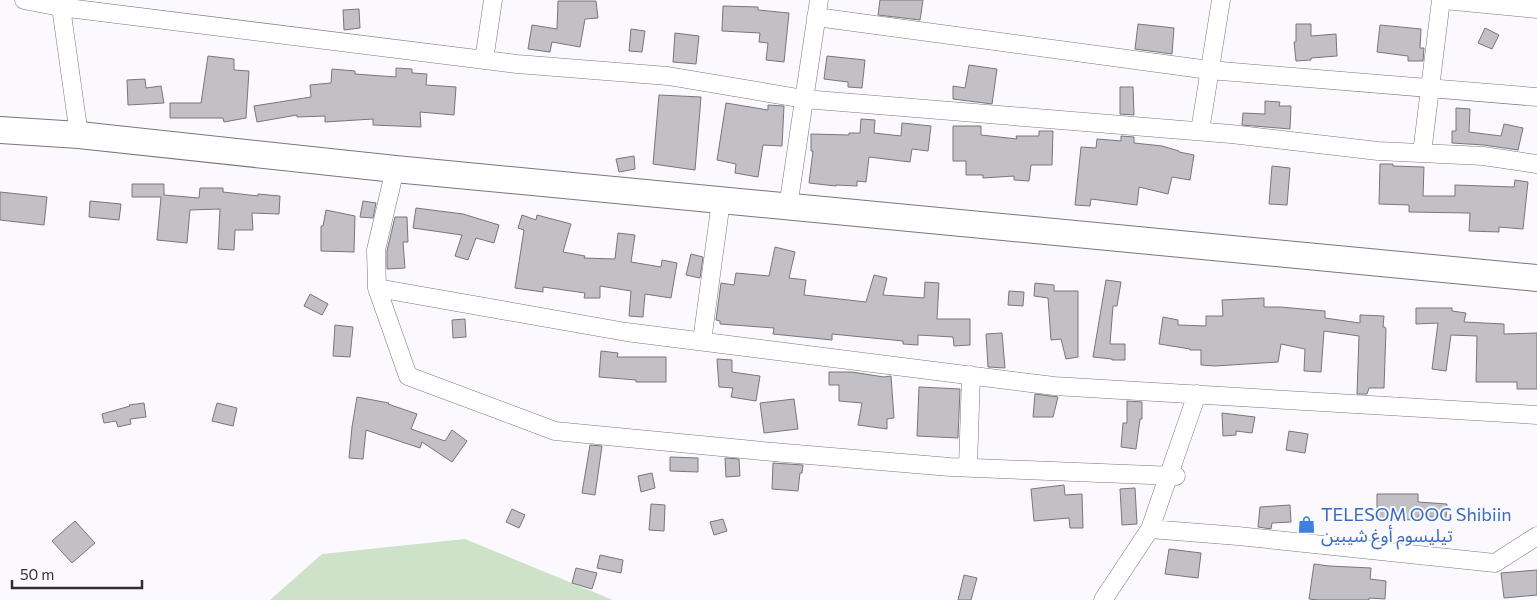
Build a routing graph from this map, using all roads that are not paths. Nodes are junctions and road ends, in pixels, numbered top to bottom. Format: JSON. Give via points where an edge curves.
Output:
{"nodes":[{"id":1,"x":24,"y":0,"type":"edge"},
{"id":2,"x":493,"y":0,"type":"edge"},
{"id":3,"x":1220,"y":0,"type":"edge"},
{"id":4,"x":1442,"y":0,"type":"edge"},
{"id":5,"x":60,"y":3,"type":"edge"},
{"id":6,"x":818,"y":9,"type":"edge"},
{"id":7,"x":1537,"y":9,"type":"edge"},
{"id":8,"x":484,"y":60,"type":"junction"},
{"id":9,"x":1209,"y":70,"type":"junction"},
{"id":10,"x":1431,"y":88,"type":"junction"},
{"id":11,"x":1537,"y":97,"type":"edge"},
{"id":12,"x":804,"y":99,"type":"junction"},
{"id":13,"x":0,"y":130,"type":"edge"},
{"id":14,"x":1200,"y":131,"type":"junction"},
{"id":15,"x":79,"y":135,"type":"junction"},
{"id":16,"x":1422,"y":153,"type":"junction"},
{"id":17,"x":1537,"y":164,"type":"edge"},
{"id":18,"x":395,"y":169,"type":"junction"},
{"id":19,"x":721,"y":200,"type":"junction"},
{"id":20,"x":788,"y":207,"type":"junction"},
{"id":21,"x":1537,"y":278,"type":"edge"},
{"id":22,"x":377,"y":288,"type":"junction"},
{"id":23,"x":702,"y":341,"type":"junction"},
{"id":24,"x":971,"y":375,"type":"junction"},
{"id":25,"x":1197,"y":394,"type":"junction"},
{"id":26,"x":1537,"y":415,"type":"edge"},
{"id":27,"x":968,"y":467,"type":"junction"},
{"id":28,"x":1172,"y":475,"type":"junction"},
{"id":29,"x":1150,"y":529,"type":"junction"},
{"id":30,"x":1537,"y":536,"type":"edge"},
{"id":31,"x":1103,"y":600,"type":"edge"}],
"edges":[{"from":1,"to":5,"type":"street"},
{"from":2,"to":8,"type":"street"},
{"from":3,"to":9,"type":"street"},
{"from":4,"to":7,"type":"street"},
{"from":4,"to":10,"type":"street"},
{"from":5,"to":8,"type":"street"},
{"from":5,"to":15,"type":"street"},
{"from":6,"to":9,"type":"street"},
{"from":6,"to":12,"type":"street"},
{"from":8,"to":12,"type":"street","via":[[668,76]]},
{"from":9,"to":10,"type":"street"},
{"from":9,"to":14,"type":"street"},
{"from":10,"to":11,"type":"street"},
{"from":10,"to":16,"type":"street"},
{"from":12,"to":14,"type":"street"},
{"from":12,"to":20,"type":"street"},
{"from":13,"to":15,"type":"highway"},
{"from":14,"to":16,"type":"street"},
{"from":15,"to":18,"type":"highway"},
{"from":16,"to":17,"type":"street","via":[[1483,156]]},
{"from":18,"to":19,"type":"highway"},
{"from":18,"to":22,"type":"street","via":[[376,250]]},
{"from":19,"to":20,"type":"highway"},
{"from":19,"to":23,"type":"street"},
{"from":20,"to":21,"type":"highway"},
{"from":22,"to":23,"type":"street","via":[[626,332]]},
{"from":22,"to":27,"type":"street","via":[[408,376],[555,431]]},
{"from":23,"to":24,"type":"street"},
{"from":24,"to":25,"type":"street","via":[[1054,386]]},
{"from":24,"to":27,"type":"street"},
{"from":25,"to":26,"type":"street"},
{"from":25,"to":28,"type":"street"},
{"from":27,"to":28,"type":"street"},
{"from":28,"to":29,"type":"street"},
{"from":29,"to":30,"type":"street","via":[[1495,563]]},
{"from":29,"to":31,"type":"street"}]}
